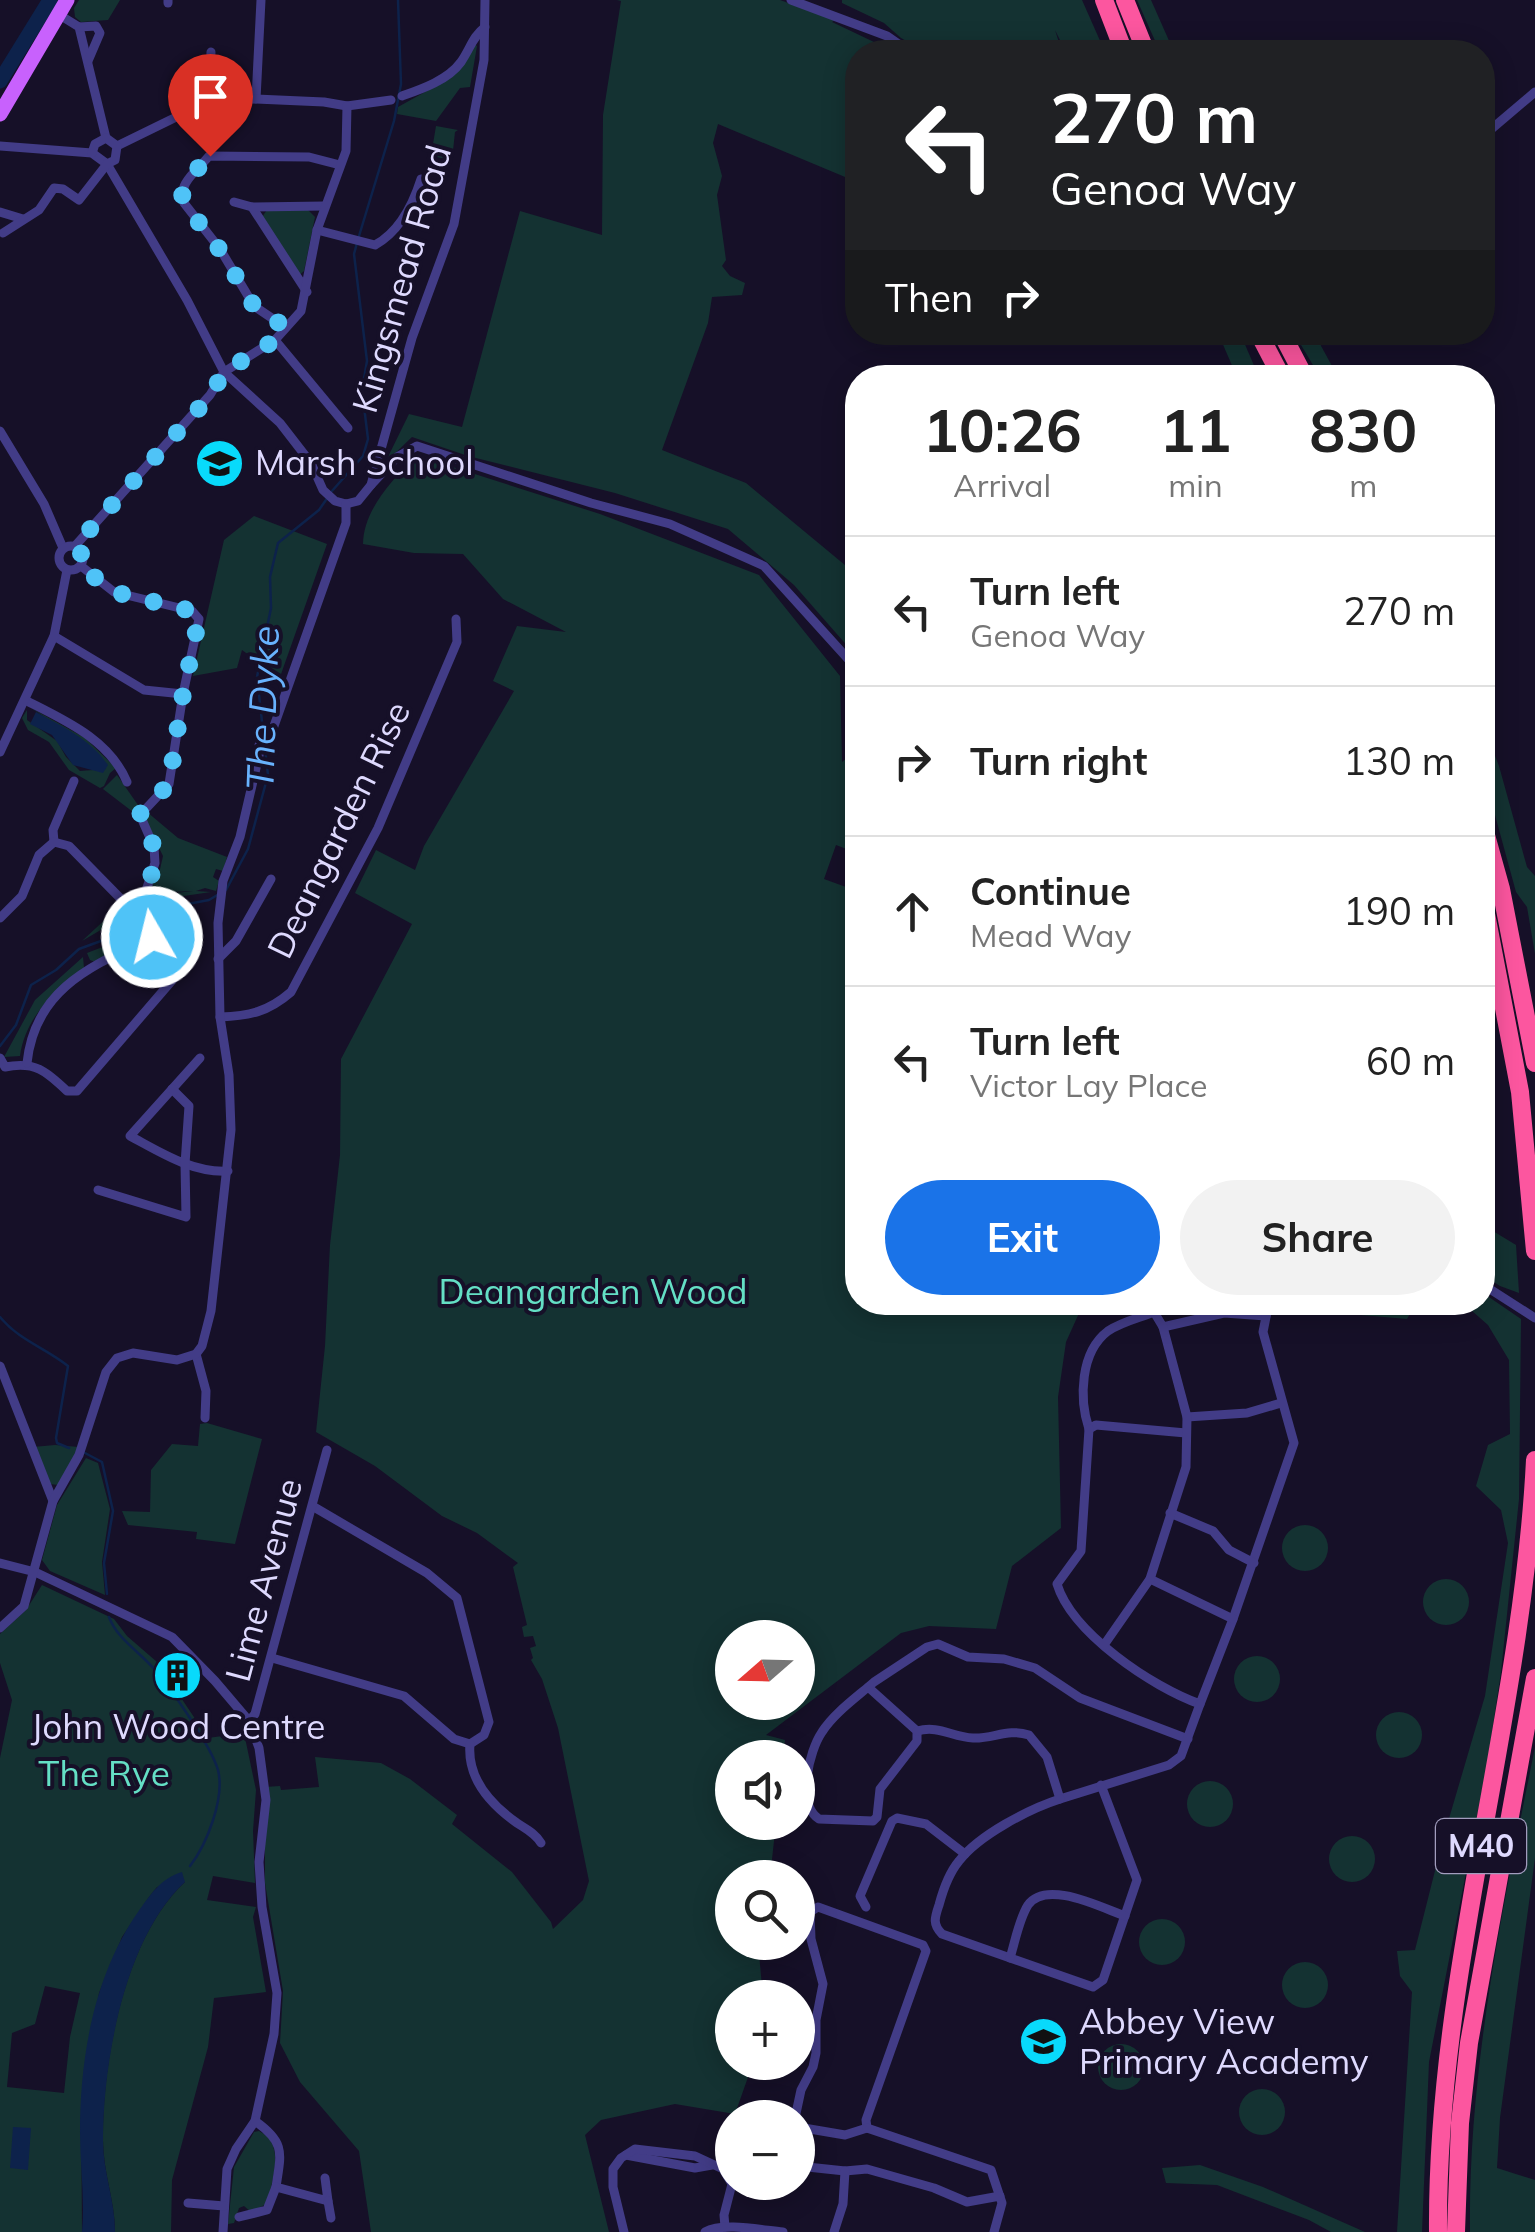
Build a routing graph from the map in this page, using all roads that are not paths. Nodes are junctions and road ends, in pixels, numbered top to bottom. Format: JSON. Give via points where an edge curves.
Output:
{"nodes":[{"id":1,"x":261,"y":0,"type":"edge"},
{"id":2,"x":485,"y":0,"type":"edge"},
{"id":3,"x":791,"y":0,"type":"edge"},
{"id":4,"x":1104,"y":0,"type":"edge"},
{"id":5,"x":1125,"y":0,"type":"edge"},
{"id":6,"x":63,"y":7,"type":"edge"},
{"id":7,"x":79,"y":27,"type":"junction"},
{"id":8,"x":486,"y":27,"type":"junction"},
{"id":9,"x":892,"y":40,"type":"edge"},
{"id":10,"x":1119,"y":40,"type":"edge"},
{"id":11,"x":1141,"y":40,"type":"edge"},
{"id":12,"x":211,"y":52,"type":"dead end"},
{"id":13,"x":88,"y":61,"type":"junction"},
{"id":14,"x":1535,"y":92,"type":"edge"},
{"id":15,"x":402,"y":96,"type":"dead end"},
{"id":16,"x":256,"y":99,"type":"junction"},
{"id":17,"x":391,"y":100,"type":"dead end"},
{"id":18,"x":209,"y":101,"type":"junction"},
{"id":19,"x":347,"y":106,"type":"junction"},
{"id":20,"x":0,"y":114,"type":"edge"},
{"id":21,"x":1495,"y":125,"type":"edge"},
{"id":22,"x":106,"y":138,"type":"junction"},
{"id":23,"x":0,"y":146,"type":"edge"},
{"id":24,"x":117,"y":146,"type":"junction"},
{"id":25,"x":92,"y":153,"type":"junction"},
{"id":26,"x":107,"y":164,"type":"junction"},
{"id":27,"x":340,"y":165,"type":"junction"},
{"id":28,"x":421,"y":179,"type":"dead end"},
{"id":29,"x":234,"y":202,"type":"dead end"},
{"id":30,"x":324,"y":206,"type":"junction"},
{"id":31,"x":252,"y":207,"type":"junction"},
{"id":32,"x":0,"y":212,"type":"edge"},
{"id":33,"x":24,"y":220,"type":"junction"},
{"id":34,"x":317,"y":230,"type":"junction"},
{"id":35,"x":2,"y":233,"type":"edge"},
{"id":36,"x":306,"y":292,"type":"junction"},
{"id":37,"x":285,"y":327,"type":"junction"},
{"id":38,"x":275,"y":340,"type":"junction"},
{"id":39,"x":224,"y":372,"type":"junction"},
{"id":40,"x":348,"y":428,"type":"dead end"},
{"id":41,"x":0,"y":431,"type":"edge"},
{"id":42,"x":371,"y":485,"type":"junction"},
{"id":43,"x":346,"y":504,"type":"junction"},
{"id":44,"x":75,"y":546,"type":"junction"},
{"id":45,"x":63,"y":548,"type":"junction"},
{"id":46,"x":80,"y":566,"type":"junction"},
{"id":47,"x":66,"y":570,"type":"junction"},
{"id":48,"x":456,"y":619,"type":"dead end"},
{"id":49,"x":54,"y":636,"type":"junction"},
{"id":50,"x":845,"y":656,"type":"edge"},
{"id":51,"x":183,"y":694,"type":"junction"},
{"id":52,"x":25,"y":700,"type":"junction"},
{"id":53,"x":274,"y":726,"type":"dead end"},
{"id":54,"x":259,"y":746,"type":"dead end"},
{"id":55,"x":0,"y":752,"type":"edge"},
{"id":56,"x":74,"y":781,"type":"dead end"},
{"id":57,"x":128,"y":782,"type":"dead end"},
{"id":58,"x":54,"y":842,"type":"junction"},
{"id":59,"x":1495,"y":865,"type":"edge"},
{"id":60,"x":271,"y":879,"type":"dead end"},
{"id":61,"x":144,"y":902,"type":"junction"},
{"id":62,"x":0,"y":918,"type":"edge"},
{"id":63,"x":152,"y":937,"type":"junction"},
{"id":64,"x":218,"y":959,"type":"junction"},
{"id":65,"x":1495,"y":961,"type":"edge"},
{"id":66,"x":220,"y":1017,"type":"junction"},
{"id":67,"x":200,"y":1058,"type":"dead end"},
{"id":68,"x":1,"y":1059,"type":"edge"},
{"id":69,"x":27,"y":1063,"type":"junction"},
{"id":70,"x":1535,"y":1063,"type":"edge"},
{"id":71,"x":172,"y":1089,"type":"junction"},
{"id":72,"x":185,"y":1164,"type":"junction"},
{"id":73,"x":228,"y":1171,"type":"junction"},
{"id":74,"x":98,"y":1190,"type":"dead end"},
{"id":75,"x":1535,"y":1251,"type":"edge"},
{"id":76,"x":1495,"y":1292,"type":"edge"},
{"id":77,"x":1139,"y":1315,"type":"edge"},
{"id":78,"x":1157,"y":1315,"type":"edge"},
{"id":79,"x":1194,"y":1315,"type":"edge"},
{"id":80,"x":1214,"y":1315,"type":"edge"},
{"id":81,"x":1252,"y":1315,"type":"edge"},
{"id":82,"x":1266,"y":1316,"type":"joint"},
{"id":83,"x":1535,"y":1318,"type":"edge"},
{"id":84,"x":1194,"y":1319,"type":"junction"},
{"id":85,"x":1163,"y":1327,"type":"junction"},
{"id":86,"x":196,"y":1354,"type":"junction"},
{"id":87,"x":0,"y":1366,"type":"edge"},
{"id":88,"x":1282,"y":1403,"type":"junction"},
{"id":89,"x":1187,"y":1417,"type":"junction"},
{"id":90,"x":205,"y":1418,"type":"dead end"},
{"id":91,"x":1090,"y":1429,"type":"junction"},
{"id":92,"x":1186,"y":1432,"type":"junction"},
{"id":93,"x":327,"y":1450,"type":"dead end"},
{"id":94,"x":1535,"y":1460,"type":"edge"},
{"id":95,"x":53,"y":1502,"type":"junction"},
{"id":96,"x":314,"y":1507,"type":"junction"},
{"id":97,"x":1170,"y":1513,"type":"junction"},
{"id":98,"x":1254,"y":1562,"type":"junction"},
{"id":99,"x":0,"y":1563,"type":"edge"},
{"id":100,"x":35,"y":1572,"type":"junction"},
{"id":101,"x":1150,"y":1579,"type":"junction"},
{"id":102,"x":1234,"y":1619,"type":"junction"},
{"id":103,"x":0,"y":1628,"type":"edge"},
{"id":104,"x":1104,"y":1645,"type":"junction"},
{"id":105,"x":272,"y":1658,"type":"junction"},
{"id":106,"x":1535,"y":1678,"type":"edge"},
{"id":107,"x":868,"y":1687,"type":"junction"},
{"id":108,"x":1200,"y":1704,"type":"junction"},
{"id":109,"x":249,"y":1721,"type":"junction"},
{"id":110,"x":917,"y":1731,"type":"junction"},
{"id":111,"x":1188,"y":1739,"type":"junction"},
{"id":112,"x":470,"y":1744,"type":"junction"},
{"id":113,"x":1101,"y":1785,"type":"junction"},
{"id":114,"x":1060,"y":1798,"type":"junction"},
{"id":115,"x":541,"y":1843,"type":"dead end"},
{"id":116,"x":965,"y":1854,"type":"junction"},
{"id":117,"x":866,"y":1907,"type":"dead end"},
{"id":118,"x":1126,"y":1916,"type":"junction"},
{"id":119,"x":1010,"y":1958,"type":"junction"},
{"id":120,"x":799,"y":2100,"type":"edge"},
{"id":121,"x":255,"y":2121,"type":"junction"},
{"id":122,"x":866,"y":2128,"type":"junction"},
{"id":123,"x":815,"y":2130,"type":"edge"},
{"id":124,"x":815,"y":2168,"type":"edge"},
{"id":125,"x":846,"y":2171,"type":"junction"},
{"id":126,"x":325,"y":2178,"type":"dead end"},
{"id":127,"x":276,"y":2187,"type":"junction"},
{"id":128,"x":1000,"y":2196,"type":"junction"},
{"id":129,"x":328,"y":2201,"type":"junction"},
{"id":130,"x":188,"y":2203,"type":"dead end"},
{"id":131,"x":224,"y":2206,"type":"junction"},
{"id":132,"x":240,"y":2216,"type":"dead end"},
{"id":133,"x":331,"y":2218,"type":"dead end"},
{"id":134,"x":729,"y":2229,"type":"edge"},
{"id":135,"x":223,"y":2232,"type":"edge"},
{"id":136,"x":624,"y":2232,"type":"edge"},
{"id":137,"x":704,"y":2232,"type":"edge"},
{"id":138,"x":782,"y":2232,"type":"edge"},
{"id":139,"x":834,"y":2232,"type":"edge"},
{"id":140,"x":994,"y":2232,"type":"edge"},
{"id":141,"x":1438,"y":2232,"type":"edge"},
{"id":142,"x":1456,"y":2232,"type":"edge"}],
"edges":[{"from":1,"to":16,"type":"street"},
{"from":2,"to":8,"type":"street","name":"Kingsmead Road"},
{"from":3,"to":9,"type":"street"},
{"from":4,"to":10,"type":"highway"},
{"from":5,"to":11,"type":"highway"},
{"from":6,"to":7,"type":"street"},
{"from":6,"to":20,"type":"main road"},
{"from":7,"to":13,"type":"street"},
{"from":7,"to":13,"type":"street","via":[[96,26],[100,34]]},
{"from":8,"to":15,"type":"street","via":[[459,65]]},
{"from":8,"to":42,"type":"street","name":"Kingsmead Road","via":[[454,224],[412,338]]},
{"from":12,"to":18,"type":"street"},
{"from":13,"to":22,"type":"street"},
{"from":14,"to":21,"type":"street"},
{"from":16,"to":18,"type":"street"},
{"from":16,"to":19,"type":"street"},
{"from":17,"to":19,"type":"street"},
{"from":18,"to":24,"type":"street"},
{"from":19,"to":27,"type":"street"},
{"from":22,"to":24,"type":"street"},
{"from":22,"to":25,"type":"street"},
{"from":23,"to":25,"type":"street"},
{"from":24,"to":26,"type":"street","via":[[115,160]]},
{"from":25,"to":26,"type":"street"},
{"from":26,"to":33,"type":"street","via":[[79,200],[54,188]]},
{"from":26,"to":39,"type":"street"},
{"from":27,"to":30,"type":"street"},
{"from":27,"to":37,"type":"street","via":[[210,156],[182,186],[184,203],[254,306]]},
{"from":28,"to":34,"type":"street","via":[[387,239],[374,245]]},
{"from":29,"to":31,"type":"street"},
{"from":30,"to":31,"type":"street"},
{"from":30,"to":34,"type":"street"},
{"from":31,"to":36,"type":"street"},
{"from":32,"to":33,"type":"street"},
{"from":33,"to":35,"type":"street"},
{"from":34,"to":36,"type":"street"},
{"from":36,"to":37,"type":"street","via":[[302,311]]},
{"from":37,"to":38,"type":"street"},
{"from":38,"to":39,"type":"street"},
{"from":38,"to":40,"type":"street"},
{"from":39,"to":43,"type":"street","via":[[280,423],[324,490]]},
{"from":39,"to":44,"type":"street"},
{"from":41,"to":45,"type":"street"},
{"from":42,"to":43,"type":"street"},
{"from":42,"to":50,"type":"street","via":[[417,446],[670,524],[764,566]]},
{"from":43,"to":53,"type":"street","via":[[346,523]]},
{"from":44,"to":45,"type":"street"},
{"from":44,"to":46,"type":"street","via":[[83,556]]},
{"from":45,"to":47,"type":"street","via":[[58,558]]},
{"from":46,"to":47,"type":"street"},
{"from":46,"to":51,"type":"street","via":[[114,592],[199,618]]},
{"from":47,"to":49,"type":"street"},
{"from":48,"to":66,"type":"street","name":"Deangarden Rise","via":[[462,642],[378,828],[291,992],[260,1013]]},
{"from":49,"to":51,"type":"street","via":[[144,690]]},
{"from":49,"to":52,"type":"street"},
{"from":51,"to":61,"type":"street","via":[[169,784],[140,814],[155,864]]},
{"from":52,"to":55,"type":"street"},
{"from":52,"to":57,"type":"street","via":[[84,730]]},
{"from":54,"to":64,"type":"street","via":[[222,884]]},
{"from":56,"to":58,"type":"street"},
{"from":58,"to":61,"type":"street","via":[[69,846],[120,899]]},
{"from":58,"to":62,"type":"street","via":[[39,855],[22,896]]},
{"from":59,"to":70,"type":"highway"},
{"from":60,"to":64,"type":"street","via":[[236,941]]},
{"from":61,"to":63,"type":"street"},
{"from":63,"to":69,"type":"street","via":[[90,967],[48,1002]]},
{"from":63,"to":69,"type":"street","via":[[175,977],[91,1078],[67,1092]]},
{"from":64,"to":66,"type":"street"},
{"from":65,"to":75,"type":"highway","via":[[1520,1092]]},
{"from":66,"to":73,"type":"street","via":[[229,1076]]},
{"from":67,"to":71,"type":"street"},
{"from":68,"to":69,"type":"street","via":[[5,1067]]},
{"from":71,"to":72,"type":"street","via":[[190,1106]]},
{"from":71,"to":72,"type":"street","via":[[130,1136]]},
{"from":72,"to":73,"type":"street"},
{"from":72,"to":74,"type":"street","via":[[186,1218]]},
{"from":73,"to":86,"type":"street","via":[[211,1312]]},
{"from":76,"to":83,"type":"street"},
{"from":77,"to":91,"type":"street","via":[[1095,1343],[1082,1407]]},
{"from":78,"to":85,"type":"street"},
{"from":79,"to":84,"type":"street"},
{"from":80,"to":84,"type":"street"},
{"from":81,"to":82,"type":"street"},
{"from":82,"to":88,"type":"street","via":[[1263,1332]]},
{"from":84,"to":85,"type":"street"},
{"from":85,"to":89,"type":"street"},
{"from":86,"to":90,"type":"street"},
{"from":86,"to":95,"type":"street","via":[[117,1358]]},
{"from":87,"to":95,"type":"street"},
{"from":88,"to":89,"type":"street"},
{"from":88,"to":98,"type":"street","via":[[1294,1444]]},
{"from":89,"to":92,"type":"street"},
{"from":91,"to":92,"type":"street"},
{"from":91,"to":104,"type":"street","via":[[1081,1551],[1056,1584],[1063,1604]]},
{"from":92,"to":97,"type":"street","via":[[1186,1467]]},
{"from":93,"to":96,"type":"street","name":"Lime Avenue"},
{"from":94,"to":141,"type":"highway","number":"M40","via":[[1525,1586],[1450,2028]]},
{"from":95,"to":100,"type":"street"},
{"from":96,"to":105,"type":"street","name":"Lime Avenue"},
{"from":96,"to":112,"type":"street","via":[[458,1598],[489,1722]]},
{"from":97,"to":98,"type":"street","via":[[1213,1530],[1229,1550]]},
{"from":97,"to":101,"type":"street"},
{"from":98,"to":102,"type":"street"},
{"from":99,"to":100,"type":"street"},
{"from":100,"to":103,"type":"street","via":[[24,1606]]},
{"from":100,"to":109,"type":"street","via":[[172,1638]]},
{"from":101,"to":102,"type":"street"},
{"from":101,"to":104,"type":"street"},
{"from":102,"to":108,"type":"street"},
{"from":104,"to":108,"type":"street"},
{"from":105,"to":109,"type":"street","name":"Lime Avenue"},
{"from":105,"to":112,"type":"street","via":[[404,1696],[454,1739]]},
{"from":106,"to":142,"type":"highway","number":"M40","via":[[1469,2043]]},
{"from":107,"to":110,"type":"street"},
{"from":107,"to":110,"type":"street","via":[[821,1733],[806,1784],[812,1814],[873,1821],[880,1789]]},
{"from":107,"to":111,"type":"street","via":[[938,1644],[968,1657],[1036,1668],[1080,1698]]},
{"from":108,"to":111,"type":"street"},
{"from":109,"to":121,"type":"street","via":[[266,1800],[262,1906],[277,1993]]},
{"from":110,"to":114,"type":"street","via":[[1029,1735],[1047,1757]]},
{"from":111,"to":113,"type":"street","via":[[1169,1765]]},
{"from":112,"to":115,"type":"street","via":[[472,1770],[492,1804]]},
{"from":113,"to":114,"type":"street"},
{"from":113,"to":118,"type":"street","via":[[1137,1880]]},
{"from":114,"to":116,"type":"street","via":[[1027,1810]]},
{"from":116,"to":117,"type":"street","via":[[926,1824],[898,1818],[860,1896]]},
{"from":116,"to":119,"type":"street","via":[[943,1891],[936,1928]]},
{"from":118,"to":119,"type":"street","via":[[1057,1893],[1042,1895],[1026,1908]]},
{"from":118,"to":119,"type":"street","via":[[1103,1980],[1093,1988]]},
{"from":120,"to":122,"type":"street","via":[[816,2053],[824,1984],[810,1939],[810,1912],[818,1907],[926,1952]]},
{"from":121,"to":127,"type":"street","via":[[274,2134],[281,2150]]},
{"from":121,"to":131,"type":"street","via":[[227,2168]]},
{"from":122,"to":123,"type":"street","via":[[845,2135]]},
{"from":122,"to":128,"type":"street","via":[[991,2170]]},
{"from":124,"to":125,"type":"street"},
{"from":125,"to":128,"type":"street","via":[[868,2169],[967,2202]]},
{"from":125,"to":139,"type":"street"},
{"from":126,"to":129,"type":"street"},
{"from":127,"to":129,"type":"street"},
{"from":127,"to":132,"type":"street","via":[[267,2210]]},
{"from":128,"to":140,"type":"street"},
{"from":129,"to":133,"type":"street"},
{"from":130,"to":131,"type":"street"},
{"from":131,"to":135,"type":"street"},
{"from":134,"to":136,"type":"street","via":[[732,2184],[722,2169],[694,2156],[635,2149],[614,2169]]},
{"from":134,"to":137,"type":"street"},
{"from":134,"to":138,"type":"street"}]}
